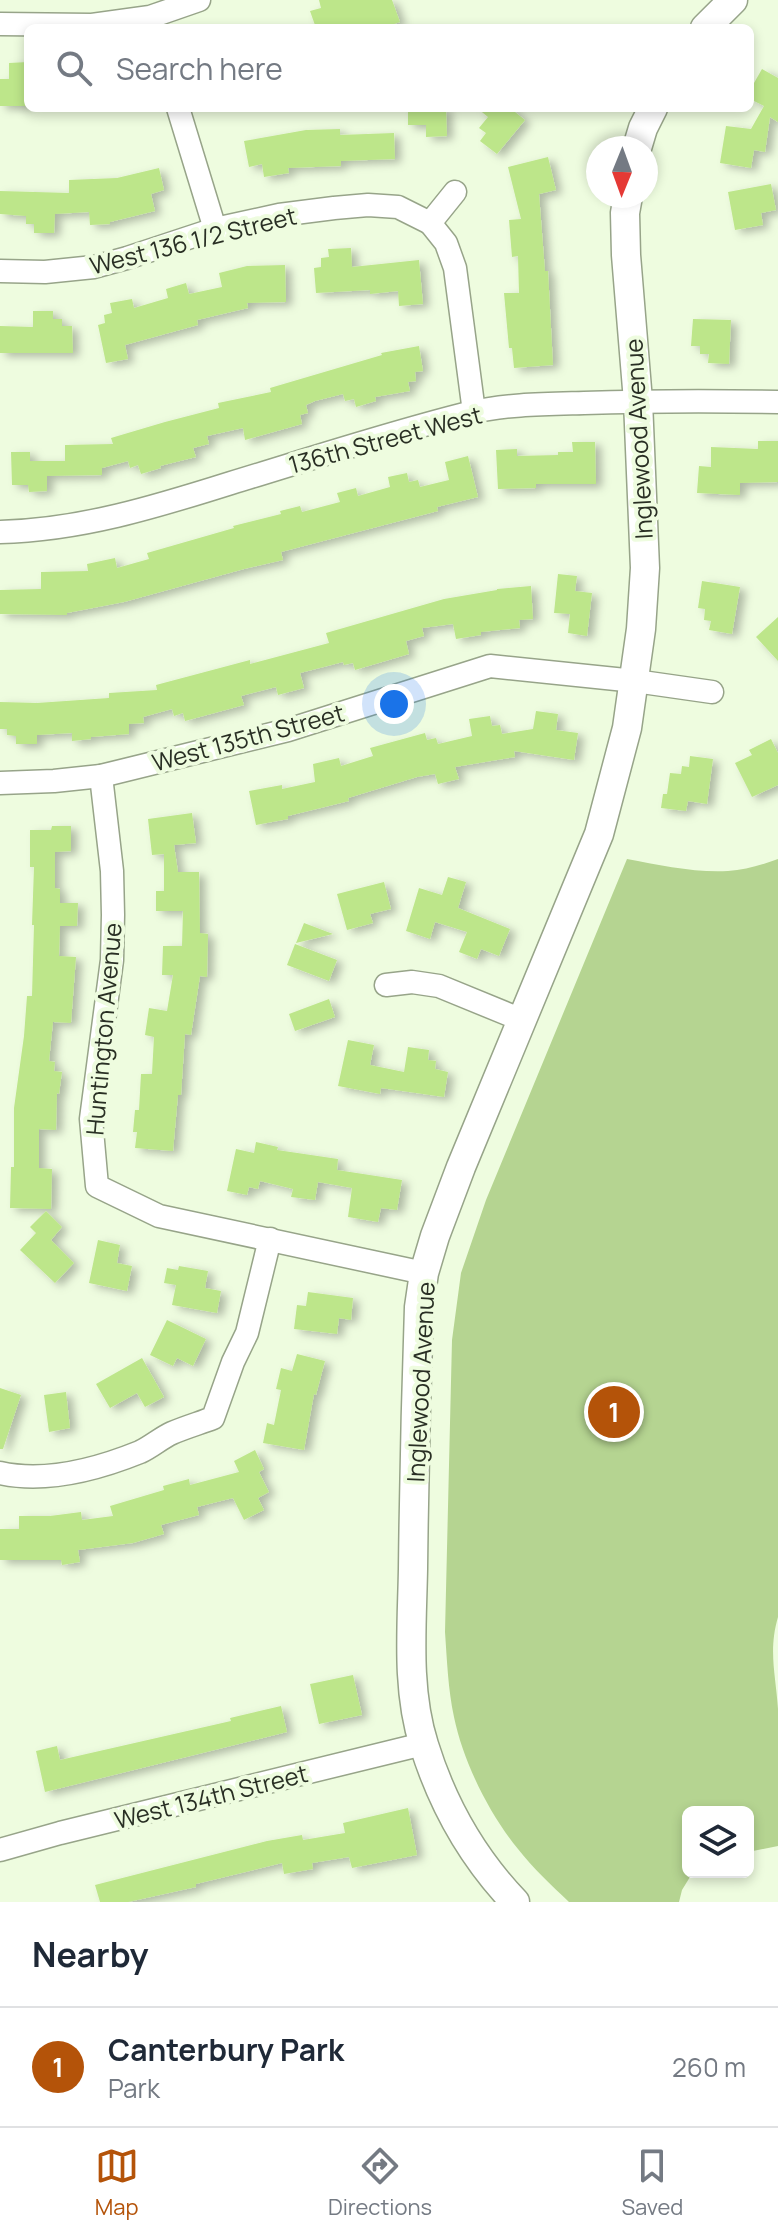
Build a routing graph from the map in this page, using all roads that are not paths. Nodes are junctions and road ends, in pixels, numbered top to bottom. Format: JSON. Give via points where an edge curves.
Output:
{"nodes":[{"id":1,"x":199,"y":0,"type":"edge"},
{"id":2,"x":733,"y":0,"type":"edge"},
{"id":3,"x":150,"y":15,"type":"edge"},
{"id":4,"x":0,"y":24,"type":"edge"},
{"id":5,"x":24,"y":24,"type":"edge"},
{"id":6,"x":98,"y":24,"type":"edge"},
{"id":7,"x":709,"y":24,"type":"edge"},
{"id":8,"x":179,"y":112,"type":"edge"},
{"id":9,"x":651,"y":112,"type":"edge"},
{"id":10,"x":641,"y":136,"type":"edge"},
{"id":11,"x":455,"y":192,"type":"dead end"},
{"id":12,"x":626,"y":208,"type":"edge"},
{"id":13,"x":430,"y":223,"type":"junction"},
{"id":14,"x":215,"y":229,"type":"junction"},
{"id":15,"x":0,"y":271,"type":"edge"},
{"id":16,"x":638,"y":401,"type":"junction"},
{"id":17,"x":778,"y":402,"type":"edge"},
{"id":18,"x":474,"y":412,"type":"junction"},
{"id":19,"x":0,"y":532,"type":"edge"},
{"id":20,"x":635,"y":681,"type":"junction"},
{"id":21,"x":712,"y":692,"type":"dead end"},
{"id":22,"x":101,"y":776,"type":"junction"},
{"id":23,"x":0,"y":783,"type":"edge"},
{"id":24,"x":386,"y":985,"type":"dead end"},
{"id":25,"x":522,"y":1020,"type":"junction"},
{"id":26,"x":270,"y":1239,"type":"junction"},
{"id":27,"x":424,"y":1273,"type":"junction"},
{"id":28,"x":0,"y":1473,"type":"edge"},
{"id":29,"x":423,"y":1744,"type":"junction"},
{"id":30,"x":0,"y":1850,"type":"edge"},
{"id":31,"x":515,"y":1902,"type":"edge"}],
"edges":[{"from":1,"to":3,"type":"street"},
{"from":2,"to":7,"type":"street"},
{"from":3,"to":6,"type":"street"},
{"from":4,"to":5,"type":"street"},
{"from":8,"to":14,"type":"street"},
{"from":9,"to":10,"type":"street"},
{"from":11,"to":13,"type":"street"},
{"from":12,"to":16,"type":"street","name":"Inglewood Avenue"},
{"from":13,"to":14,"type":"street","name":"West 136 1/2 Street","via":[[398,207],[368,205]]},
{"from":13,"to":18,"type":"street","via":[[446,243],[455,268]]},
{"from":14,"to":15,"type":"street","name":"West 136 1/2 Street","via":[[94,267]]},
{"from":16,"to":17,"type":"street","name":"136th Street West"},
{"from":16,"to":18,"type":"street","name":"136th Street West"},
{"from":16,"to":20,"type":"street","name":"Inglewood Avenue","via":[[645,568]]},
{"from":18,"to":19,"type":"street","name":"136th Street West","via":[[142,511]]},
{"from":20,"to":21,"type":"street"},
{"from":20,"to":22,"type":"street","name":"West 135th Street","via":[[490,666],[288,730]]},
{"from":20,"to":25,"type":"street","name":"Inglewood Avenue","via":[[599,834]]},
{"from":22,"to":23,"type":"street","name":"West 135th Street"},
{"from":22,"to":26,"type":"street","name":"Huntington Avenue","via":[[113,915],[91,1119],[97,1186],[159,1216]]},
{"from":24,"to":25,"type":"street","via":[[439,986]]},
{"from":25,"to":27,"type":"street","name":"Inglewood Avenue"},
{"from":26,"to":27,"type":"street"},
{"from":26,"to":28,"type":"street","via":[[247,1333],[213,1418],[142,1451],[71,1473]]},
{"from":27,"to":29,"type":"street","name":"Inglewood Avenue","via":[[412,1631],[413,1689]]},
{"from":29,"to":30,"type":"street","name":"West 134th Street"},
{"from":29,"to":31,"type":"street","name":"Inglewood Avenue","via":[[467,1842]]}]}
